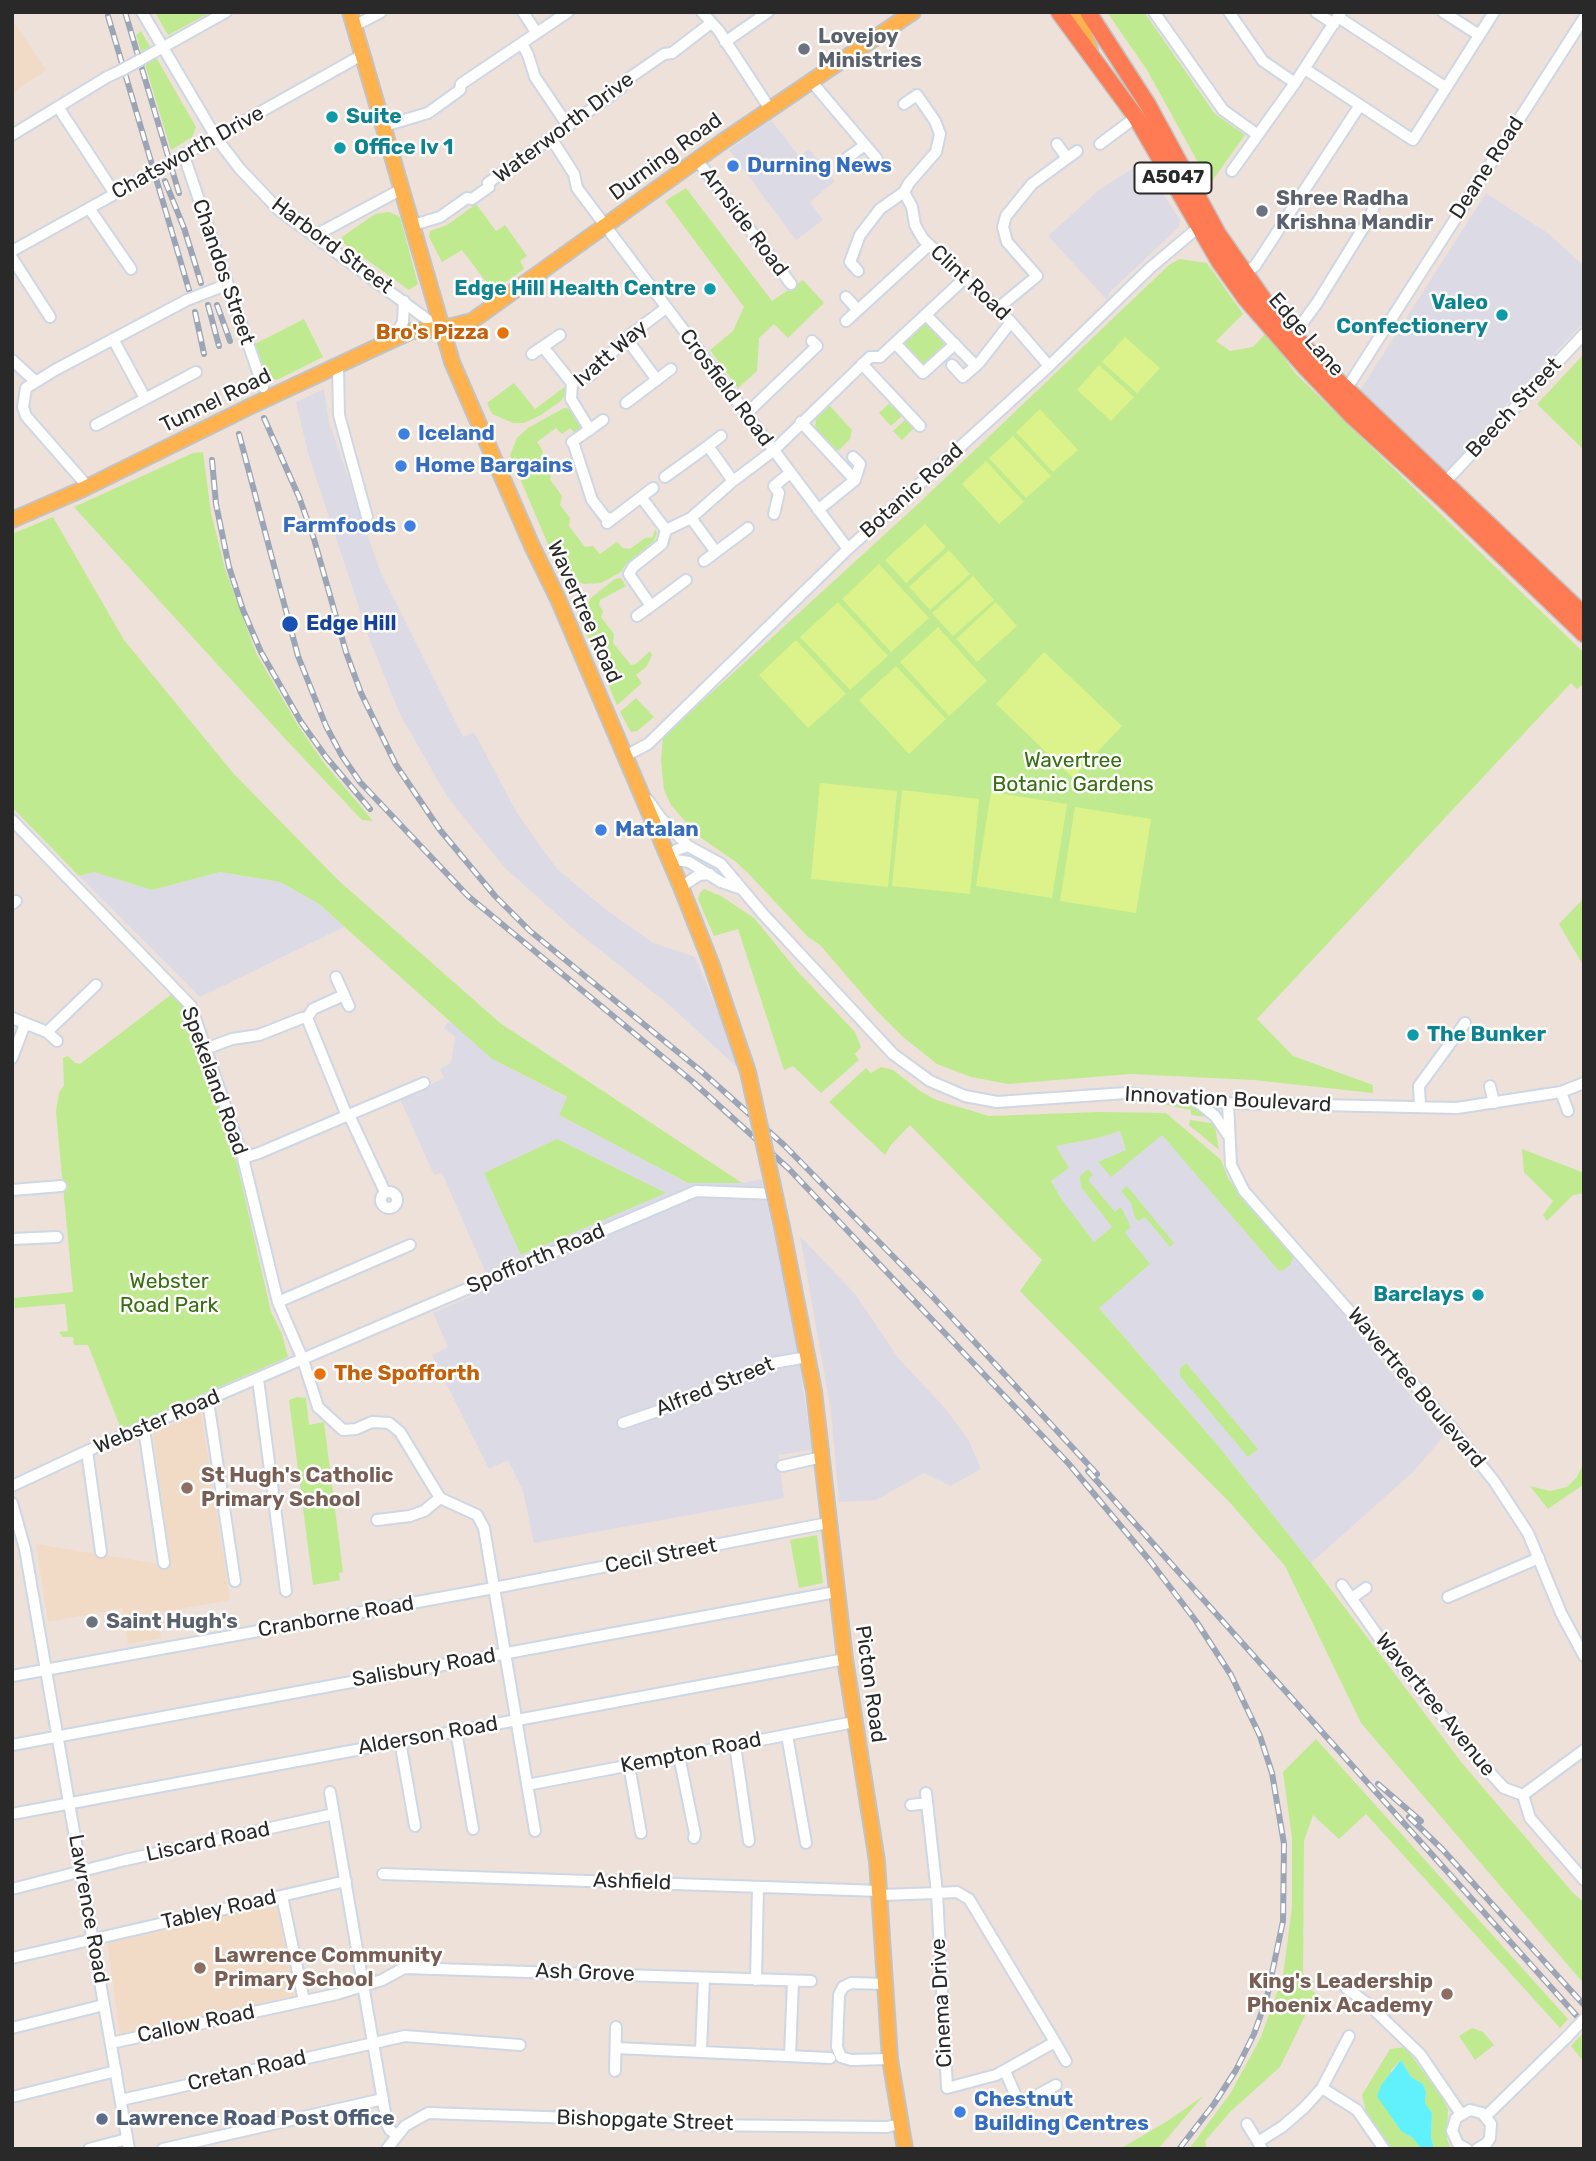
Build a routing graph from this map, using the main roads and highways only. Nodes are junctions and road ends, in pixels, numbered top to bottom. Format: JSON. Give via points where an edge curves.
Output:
{"nodes":[{"id":1,"x":913,"y":12,"type":"edge"},
{"id":2,"x":1059,"y":12,"type":"edge"},
{"id":3,"x":1070,"y":12,"type":"edge"},
{"id":4,"x":1088,"y":12,"type":"edge"},
{"id":5,"x":352,"y":19,"type":"edge"},
{"id":6,"x":1091,"y":55,"type":"junction"},
{"id":7,"x":440,"y":329,"type":"junction"},
{"id":8,"x":1290,"y":340,"type":"junction"},
{"id":9,"x":12,"y":520,"type":"edge"},
{"id":10,"x":1584,"y":615,"type":"edge"},
{"id":11,"x":1584,"y":634,"type":"edge"},
{"id":12,"x":782,"y":1227,"type":"joint"},
{"id":13,"x":905,"y":2149,"type":"edge"}],
"edges":[{"from":1,"to":7,"type":"main road","name":"Durning Road","via":[[472,321]]},
{"from":2,"to":6,"type":"highway","name":"Edge Lane","number":"A5047"},
{"from":3,"to":6,"type":"main road","via":[[1083,30]]},
{"from":4,"to":8,"type":"highway","name":"Edge Lane","number":"A5047","via":[[1148,105],[1218,234],[1249,270]]},
{"from":5,"to":7,"type":"main road","name":"Wavertree Road"},
{"from":6,"to":8,"type":"highway","name":"Edge Lane","number":"A5047","via":[[1136,117],[1233,282]]},
{"from":7,"to":9,"type":"main road","name":"Tunnel Road","via":[[412,331]]},
{"from":7,"to":12,"type":"main road","name":"Wavertree Road","bridge":true,"via":[[639,786],[732,1018]]},
{"from":8,"to":10,"type":"highway","name":"Edge Lane","number":"A5047","via":[[1347,388]]},
{"from":8,"to":11,"type":"highway","name":"Edge Lane","number":"A5047","via":[[1351,415]]},
{"from":12,"to":13,"type":"main road","name":"Picton Road","via":[[822,1457],[845,1659],[877,1861],[890,2059]]}]}
